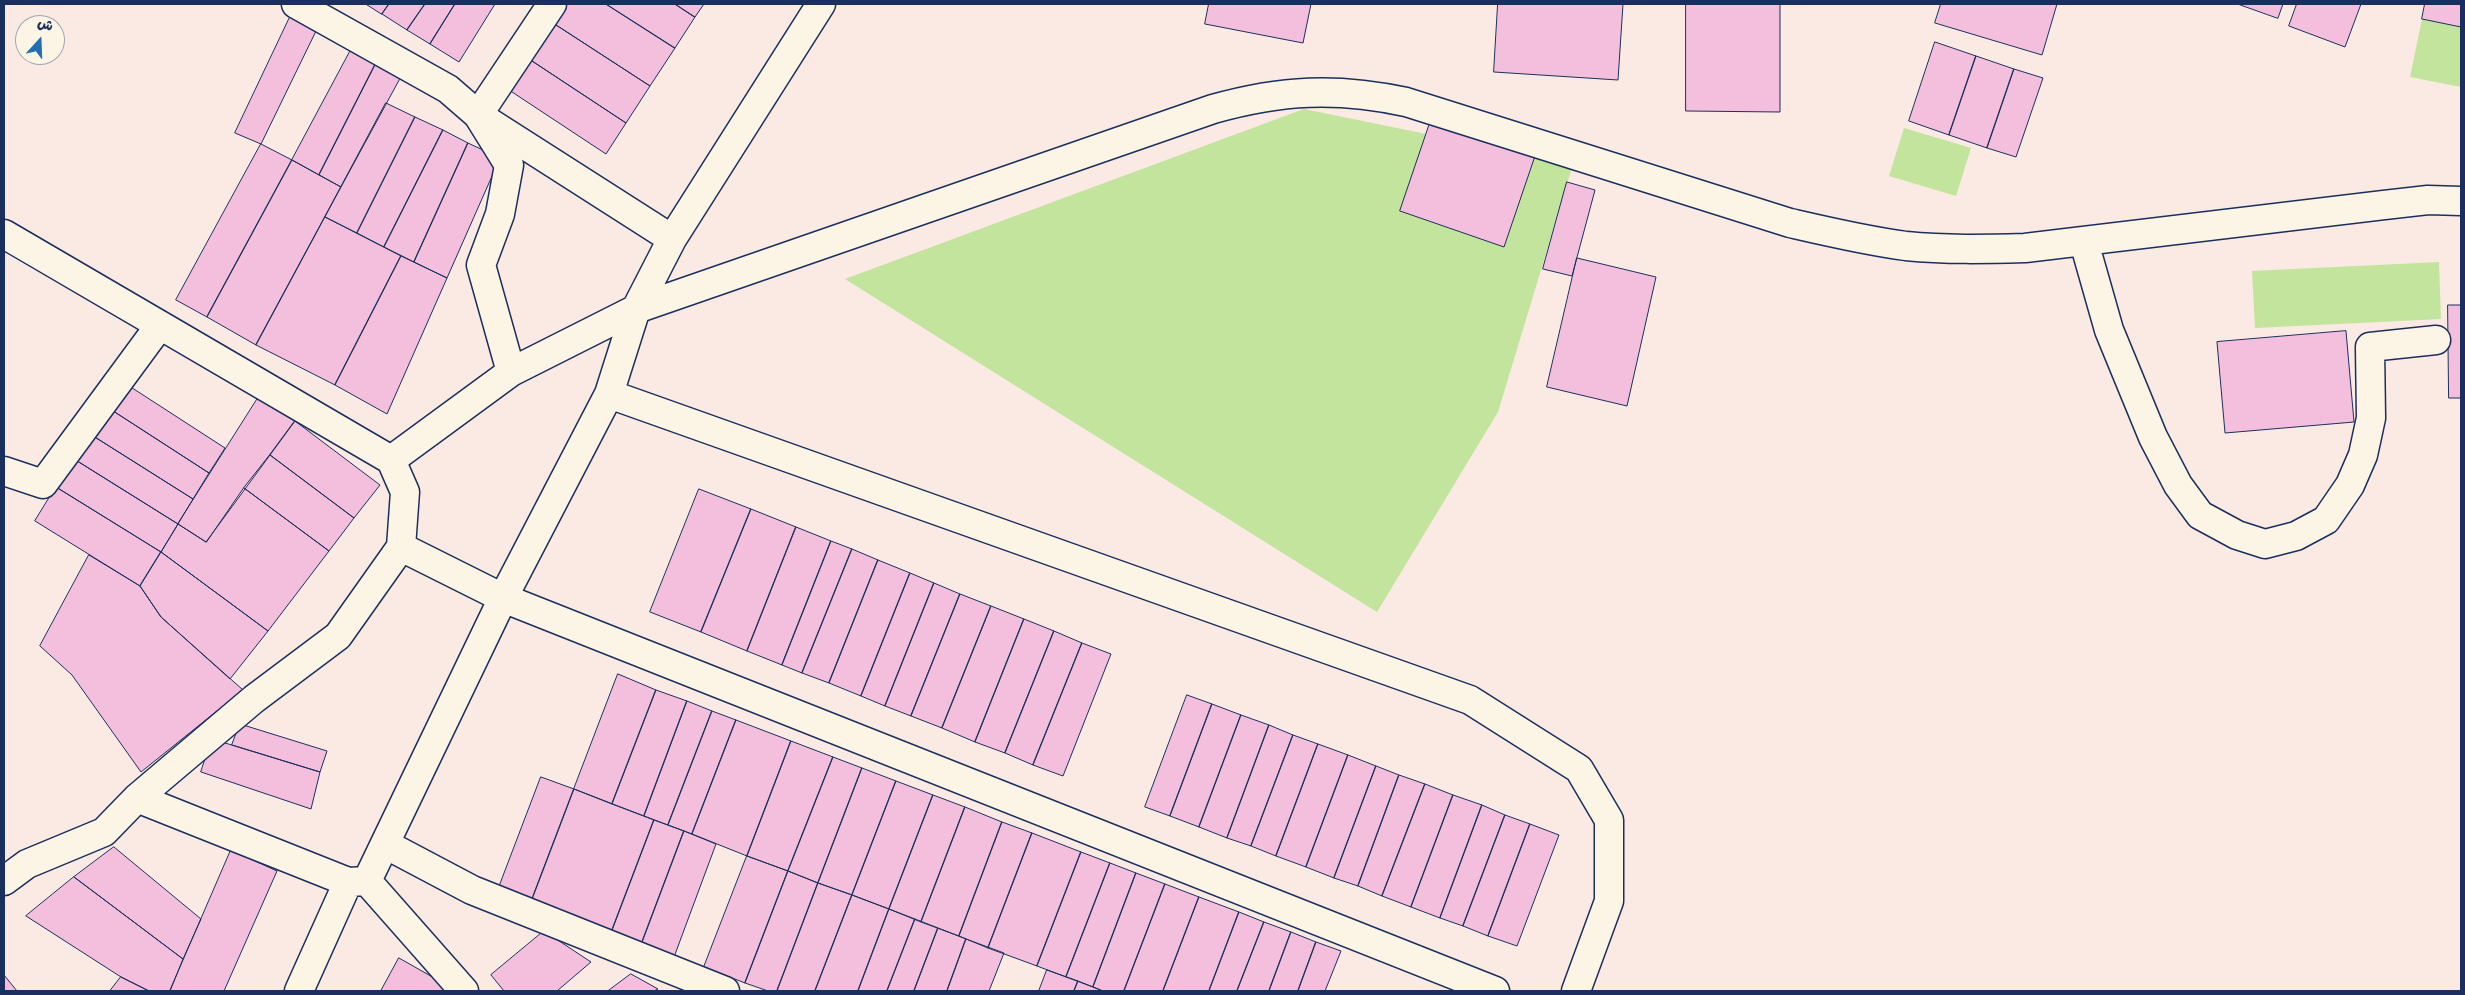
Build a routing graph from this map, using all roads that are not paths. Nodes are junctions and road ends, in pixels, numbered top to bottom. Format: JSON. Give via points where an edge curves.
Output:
{"nodes":[{"id":1,"x":296,"y":4,"type":"edge"},
{"id":2,"x":552,"y":4,"type":"edge"},
{"id":3,"x":821,"y":4,"type":"edge"},
{"id":4,"x":478,"y":115,"type":"junction"},
{"id":5,"x":2461,"y":201,"type":"edge"},
{"id":6,"x":4,"y":234,"type":"edge"},
{"id":7,"x":672,"y":239,"type":"junction"},
{"id":8,"x":2084,"y":242,"type":"junction"},
{"id":9,"x":636,"y":310,"type":"junction"},
{"id":10,"x":160,"y":326,"type":"junction"},
{"id":11,"x":2436,"y":340,"type":"dead end"},
{"id":12,"x":511,"y":372,"type":"junction"},
{"id":13,"x":609,"y":394,"type":"junction"},
{"id":14,"x":391,"y":460,"type":"junction"},
{"id":15,"x":4,"y":471,"type":"edge"},
{"id":16,"x":400,"y":547,"type":"junction"},
{"id":17,"x":503,"y":598,"type":"junction"},
{"id":18,"x":136,"y":798,"type":"junction"},
{"id":19,"x":385,"y":844,"type":"junction"},
{"id":20,"x":4,"y":881,"type":"edge"},
{"id":21,"x":358,"y":881,"type":"junction"},
{"id":22,"x":299,"y":991,"type":"edge"},
{"id":23,"x":464,"y":991,"type":"edge"},
{"id":24,"x":725,"y":991,"type":"edge"},
{"id":25,"x":1495,"y":991,"type":"edge"},
{"id":26,"x":1576,"y":991,"type":"edge"}],
"edges":[{"from":1,"to":4,"type":"street","via":[[448,89]]},
{"from":2,"to":4,"type":"street"},
{"from":3,"to":7,"type":"street"},
{"from":4,"to":7,"type":"street"},
{"from":4,"to":12,"type":"street","via":[[509,165],[500,214],[481,265]]},
{"from":5,"to":8,"type":"street","via":[[2428,200]]},
{"from":6,"to":10,"type":"street"},
{"from":7,"to":9,"type":"street"},
{"from":8,"to":9,"type":"street","via":[[1966,249],[1907,246],[1848,237],[1772,218],[1406,102],[1367,94],[1289,92],[1250,98],[1213,109]]},
{"from":8,"to":11,"type":"street","via":[[2113,339],[2149,428],[2178,485],[2200,515],[2237,535],[2265,544],[2296,536],[2326,520],[2350,485],[2363,455],[2371,418],[2370,347]]},
{"from":9,"to":12,"type":"street"},
{"from":9,"to":13,"type":"street"},
{"from":10,"to":14,"type":"street"},
{"from":10,"to":15,"type":"street","via":[[43,484]]},
{"from":12,"to":14,"type":"street"},
{"from":13,"to":17,"type":"street"},
{"from":13,"to":26,"type":"street","via":[[1470,700],[1579,769],[1609,820],[1609,901]]},
{"from":14,"to":16,"type":"street","via":[[405,492]]},
{"from":16,"to":17,"type":"street"},
{"from":16,"to":18,"type":"street","via":[[338,636],[254,699]]},
{"from":17,"to":19,"type":"street"},
{"from":17,"to":25,"type":"street"},
{"from":18,"to":20,"type":"street","via":[[104,832],[27,864]]},
{"from":18,"to":21,"type":"street"},
{"from":19,"to":21,"type":"street"},
{"from":19,"to":24,"type":"street","via":[[472,890]]},
{"from":21,"to":22,"type":"street"},
{"from":21,"to":23,"type":"street"}]}
